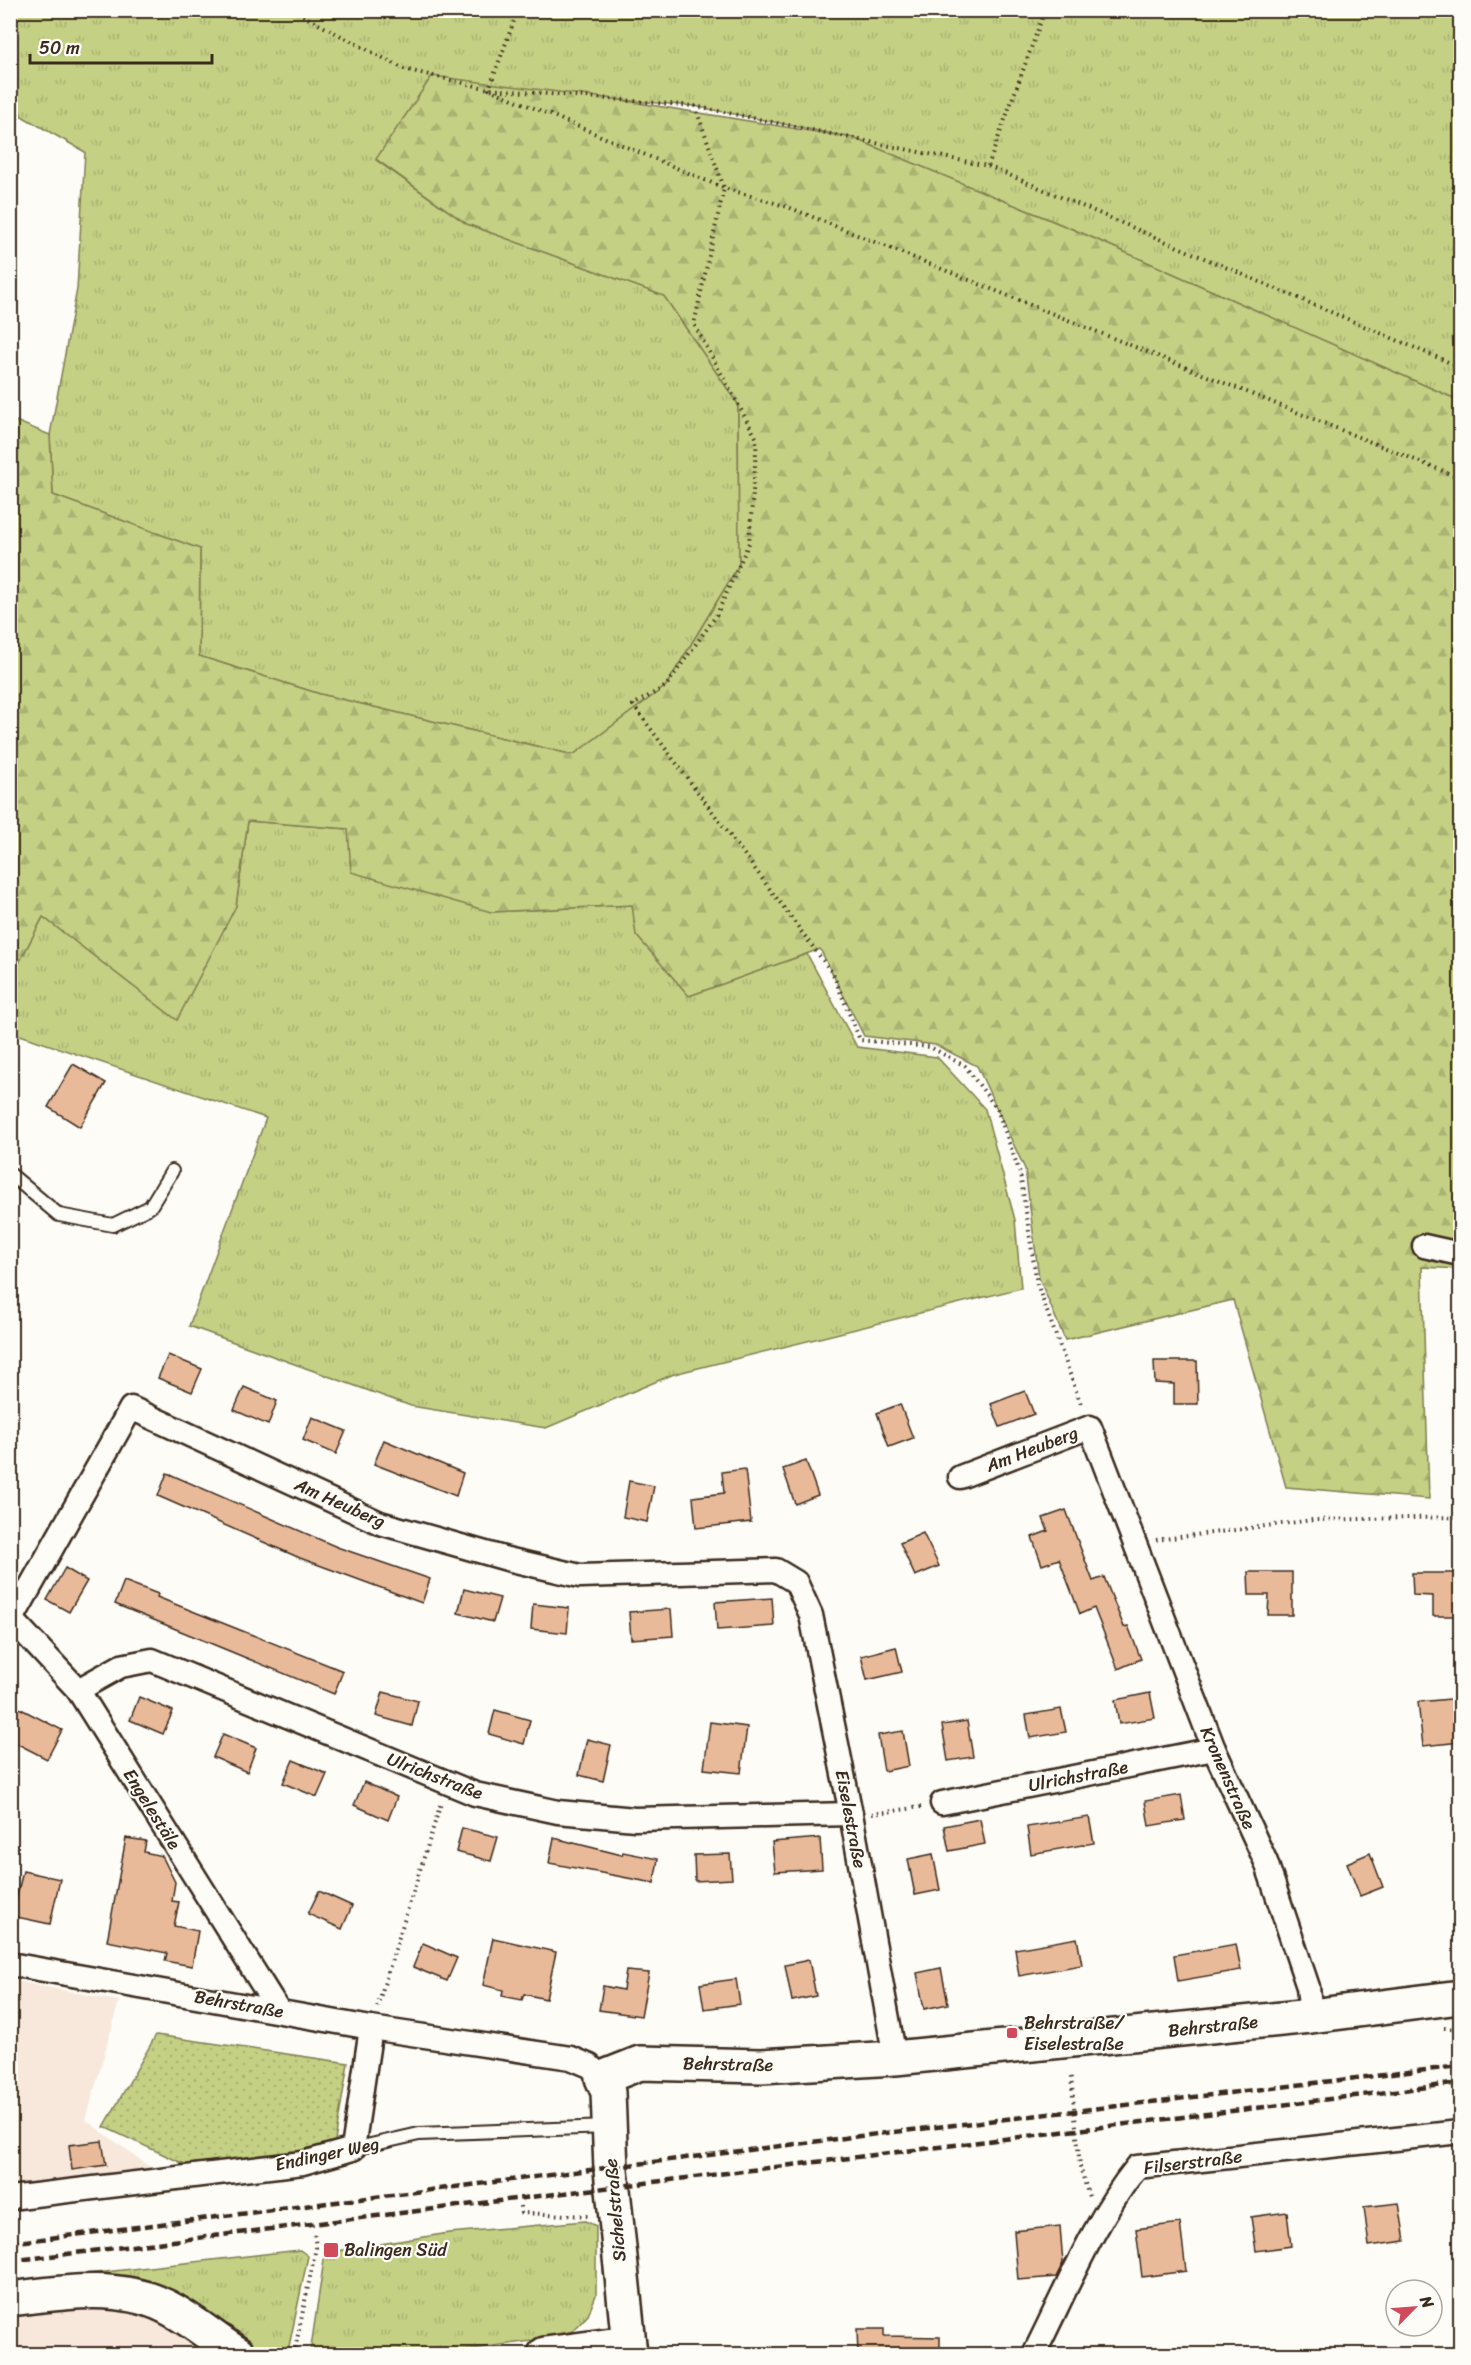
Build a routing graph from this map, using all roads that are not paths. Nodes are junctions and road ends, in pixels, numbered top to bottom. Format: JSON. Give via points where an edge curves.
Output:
{"nodes":[{"id":1,"x":172,"y":1171,"type":"dead end"},
{"id":2,"x":10,"y":1174,"type":"edge"},
{"id":3,"x":1424,"y":1246,"type":"dead end"},
{"id":4,"x":1461,"y":1254,"type":"edge"},
{"id":5,"x":960,"y":1477,"type":"dead end"},
{"id":6,"x":1135,"y":1543,"type":"joint"},
{"id":7,"x":796,"y":1582,"type":"joint"},
{"id":8,"x":11,"y":1618,"type":"edge"},
{"id":9,"x":78,"y":1690,"type":"junction"},
{"id":10,"x":1214,"y":1749,"type":"junction"},
{"id":11,"x":942,"y":1803,"type":"road end"},
{"id":12,"x":851,"y":1814,"type":"junction"},
{"id":13,"x":10,"y":1964,"type":"edge"},
{"id":14,"x":1461,"y":1996,"type":"edge"},
{"id":15,"x":279,"y":2012,"type":"junction"},
{"id":16,"x":1311,"y":2016,"type":"junction"},
{"id":17,"x":371,"y":2028,"type":"junction"},
{"id":18,"x":896,"y":2058,"type":"junction"},
{"id":19,"x":602,"y":2078,"type":"junction"},
{"id":20,"x":609,"y":2127,"type":"junction"},
{"id":21,"x":1461,"y":2132,"type":"edge"},
{"id":22,"x":353,"y":2149,"type":"junction"},
{"id":23,"x":10,"y":2198,"type":"edge"},
{"id":24,"x":10,"y":2299,"type":"edge"},
{"id":25,"x":629,"y":2349,"type":"edge"},
{"id":26,"x":238,"y":2355,"type":"edge"},
{"id":27,"x":545,"y":2355,"type":"edge"},
{"id":28,"x":1034,"y":2355,"type":"edge"}],
"edges":[{"from":1,"to":2,"type":"lane","via":[[150,1207],[113,1225],[59,1215]]},
{"from":3,"to":4,"type":"street"},
{"from":5,"to":6,"type":"street","name":"Am Heuberg","via":[[1090,1427]]},
{"from":6,"to":10,"type":"street","name":"Kronenstraße"},
{"from":7,"to":8,"type":"street","name":"Am Heuberg","via":[[776,1570],[580,1576],[507,1559],[380,1523],[131,1408]]},
{"from":7,"to":12,"type":"street","name":"Eiselestraße","via":[[811,1615]]},
{"from":8,"to":9,"type":"street","name":"Engelestäle"},
{"from":9,"to":12,"type":"street","name":"Ulrichstraße","via":[[121,1666],[152,1660],[475,1794],[558,1812],[634,1819]]},
{"from":9,"to":15,"type":"street","name":"Engelestäle"},
{"from":10,"to":11,"type":"street","name":"Ulrichstraße"},
{"from":10,"to":16,"type":"street","name":"Kronenstraße","via":[[1266,1862],[1308,1987]]},
{"from":12,"to":18,"type":"street","name":"Eiselestraße"},
{"from":13,"to":15,"type":"street","name":"Behrstraße"},
{"from":14,"to":16,"type":"street","name":"Behrstraße"},
{"from":15,"to":17,"type":"street","name":"Behrstraße"},
{"from":16,"to":18,"type":"street","name":"Behrstraße"},
{"from":17,"to":19,"type":"street","name":"Behrstraße","via":[[571,2058],[590,2066]]},
{"from":17,"to":22,"type":"street"},
{"from":18,"to":19,"type":"street","name":"Behrstraße","via":[[761,2066],[640,2063]]},
{"from":19,"to":20,"type":"street","name":"Sichelstraße","via":[[608,2092]]},
{"from":20,"to":22,"type":"lane","name":"Endinger Weg","via":[[419,2134]]},
{"from":20,"to":25,"type":"street","name":"Sichelstraße"},
{"from":21,"to":28,"type":"street","name":"Filserstraße","via":[[1137,2167],[1103,2219]]},
{"from":22,"to":23,"type":"street","name":"Endinger Weg","via":[[303,2163]]},
{"from":24,"to":26,"type":"street","via":[[102,2291],[134,2296],[165,2306]]},
{"from":25,"to":27,"type":"street"}]}
